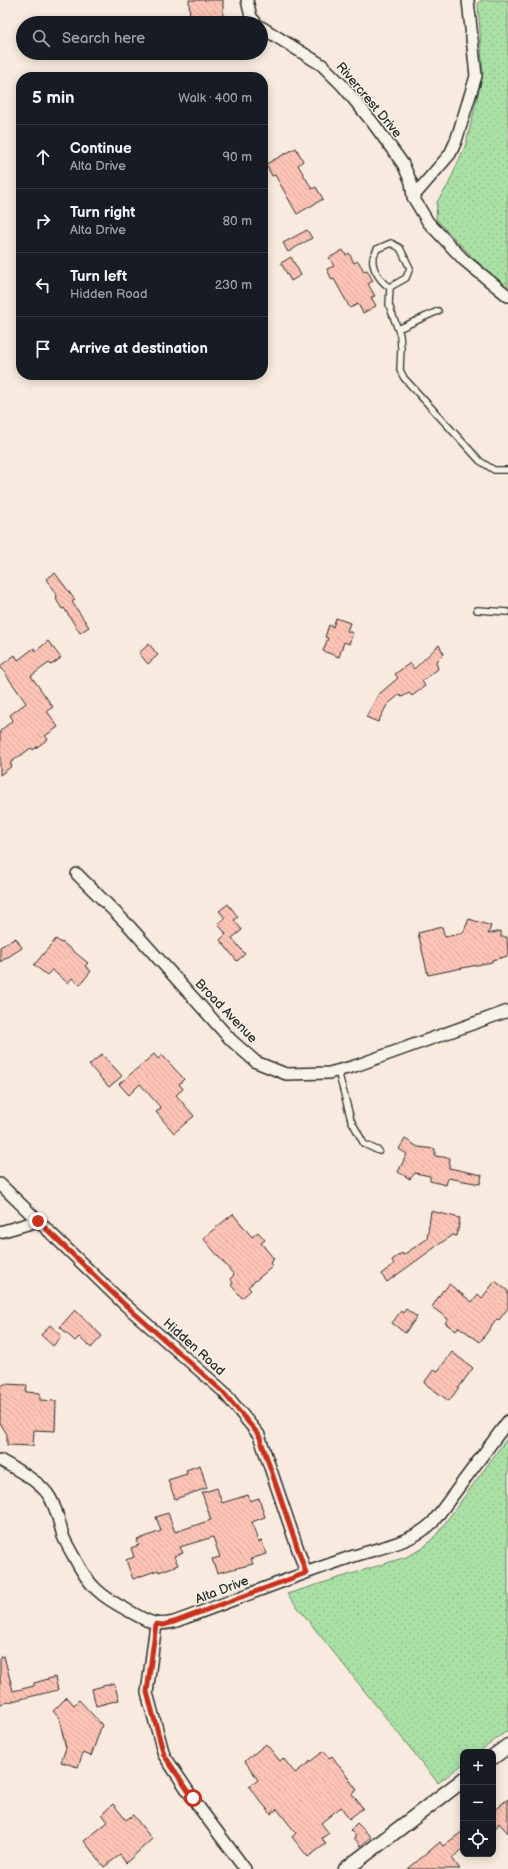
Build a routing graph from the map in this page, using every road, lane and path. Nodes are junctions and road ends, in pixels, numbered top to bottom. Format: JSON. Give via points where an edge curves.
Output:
{"nodes":[{"id":1,"x":247,"y":0,"type":"edge"},
{"id":2,"x":468,"y":0,"type":"edge"},
{"id":3,"x":251,"y":16,"type":"edge"},
{"id":4,"x":268,"y":31,"type":"edge"},
{"id":5,"x":412,"y":197,"type":"junction"},
{"id":6,"x":390,"y":287,"type":"junction"},
{"id":7,"x":508,"y":296,"type":"edge"},
{"id":8,"x":438,"y":311,"type":"dead end"},
{"id":9,"x":398,"y":329,"type":"junction"},
{"id":10,"x":508,"y":470,"type":"edge"},
{"id":11,"x":477,"y":610,"type":"dead end"},
{"id":12,"x":508,"y":612,"type":"edge"},
{"id":13,"x":78,"y":874,"type":"dead end"},
{"id":14,"x":508,"y":1011,"type":"edge"},
{"id":15,"x":338,"y":1071,"type":"junction"},
{"id":16,"x":379,"y":1150,"type":"dead end"},
{"id":17,"x":0,"y":1184,"type":"edge"},
{"id":18,"x":38,"y":1221,"type":"junction"},
{"id":19,"x":0,"y":1232,"type":"edge"},
{"id":20,"x":508,"y":1421,"type":"edge"},
{"id":21,"x":0,"y":1460,"type":"edge"},
{"id":22,"x":306,"y":1573,"type":"junction"},
{"id":23,"x":156,"y":1624,"type":"junction"},
{"id":24,"x":508,"y":1746,"type":"edge"},
{"id":25,"x":496,"y":1755,"type":"edge"},
{"id":26,"x":460,"y":1782,"type":"edge"},
{"id":27,"x":245,"y":1869,"type":"edge"},
{"id":28,"x":346,"y":1869,"type":"edge"}],
"edges":[{"from":1,"to":3,"type":"street"},
{"from":2,"to":5,"type":"street","via":[[476,76],[450,154]]},
{"from":4,"to":5,"type":"street","name":"Rivercrest Drive","via":[[322,65],[343,86],[374,123],[403,164],[411,182]]},
{"from":5,"to":7,"type":"street","name":"Rivercrest Drive","via":[[428,222],[464,260]]},
{"from":6,"to":6,"type":"lane","via":[[406,278],[410,268],[400,248],[390,243],[377,249],[373,258],[373,266],[385,285]]},
{"from":6,"to":9,"type":"lane","via":[[389,305]]},
{"from":8,"to":9,"type":"lane"},
{"from":9,"to":10,"type":"lane","via":[[401,348],[400,370],[404,378],[480,461],[494,470]]},
{"from":11,"to":12,"type":"lane"},
{"from":13,"to":15,"type":"street","name":"Broad Avenue","via":[[130,927],[231,1040],[256,1062],[286,1074]]},
{"from":14,"to":15,"type":"street","name":"Broad Avenue"},
{"from":15,"to":16,"type":"lane","via":[[352,1120],[364,1144]]},
{"from":17,"to":18,"type":"street","name":"Hidden Road"},
{"from":18,"to":19,"type":"street"},
{"from":18,"to":22,"type":"street","name":"Hidden Road","via":[[123,1303],[222,1391],[259,1435]]},
{"from":20,"to":22,"type":"street","name":"Alta Drive","via":[[424,1532]]},
{"from":21,"to":23,"type":"street","via":[[48,1494],[64,1537],[94,1589],[110,1602]]},
{"from":22,"to":23,"type":"street","name":"Alta Drive","via":[[174,1622]]},
{"from":23,"to":27,"type":"street","via":[[147,1692],[164,1755]]},
{"from":24,"to":25,"type":"street"},
{"from":26,"to":28,"type":"street"}]}
